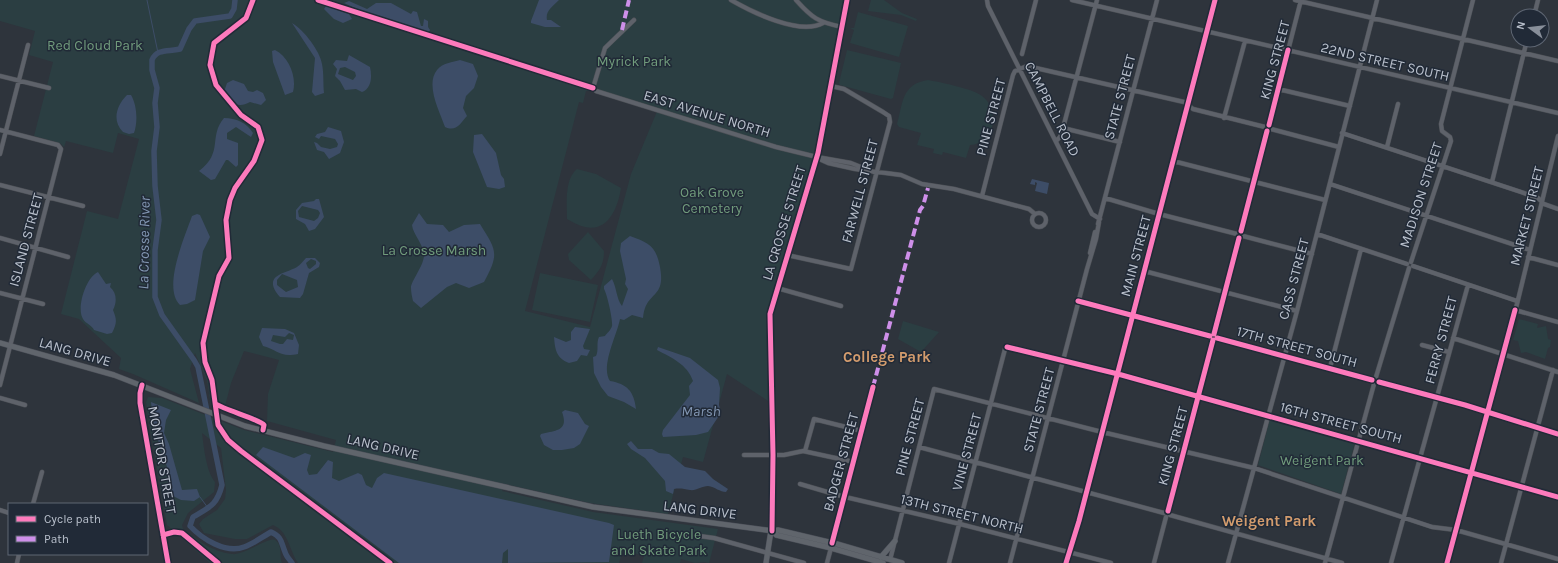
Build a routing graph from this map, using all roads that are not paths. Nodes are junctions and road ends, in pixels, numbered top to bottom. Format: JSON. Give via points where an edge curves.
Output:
{"nodes":[{"id":1,"x":731,"y":0,"type":"edge"},
{"id":2,"x":796,"y":0,"type":"edge"},
{"id":3,"x":847,"y":0,"type":"edge"},
{"id":4,"x":983,"y":0,"type":"edge"},
{"id":5,"x":987,"y":0,"type":"edge"},
{"id":6,"x":1036,"y":0,"type":"edge"},
{"id":7,"x":1072,"y":0,"type":"edge"},
{"id":8,"x":1097,"y":0,"type":"edge"},
{"id":9,"x":1157,"y":0,"type":"edge"},
{"id":10,"x":1215,"y":0,"type":"edge"},
{"id":11,"x":1295,"y":0,"type":"edge"},
{"id":12,"x":1377,"y":0,"type":"edge"},
{"id":13,"x":1473,"y":0,"type":"edge"},
{"id":14,"x":1301,"y":1,"type":"edge"},
{"id":15,"x":988,"y":6,"type":"junction"},
{"id":16,"x":1096,"y":6,"type":"junction"},
{"id":17,"x":1373,"y":18,"type":"junction"},
{"id":18,"x":1152,"y":19,"type":"junction"},
{"id":19,"x":634,"y":20,"type":"dead end"},
{"id":20,"x":823,"y":23,"type":"junction"},
{"id":21,"x":842,"y":27,"type":"junction"},
{"id":22,"x":1207,"y":32,"type":"junction"},
{"id":23,"x":1463,"y":39,"type":"junction"},
{"id":24,"x":1245,"y":41,"type":"junction"},
{"id":25,"x":28,"y":45,"type":"dead end"},
{"id":26,"x":1526,"y":48,"type":"edge"},
{"id":27,"x":1288,"y":50,"type":"junction"},
{"id":28,"x":1524,"y":53,"type":"junction"},
{"id":29,"x":1022,"y":54,"type":"dead end"},
{"id":30,"x":1558,"y":61,"type":"edge"},
{"id":31,"x":1360,"y":67,"type":"junction"},
{"id":32,"x":1020,"y":69,"type":"junction"},
{"id":33,"x":0,"y":76,"type":"edge"},
{"id":34,"x":1077,"y":77,"type":"junction"},
{"id":35,"x":19,"y":80,"type":"junction"},
{"id":36,"x":831,"y":86,"type":"junction"},
{"id":37,"x":49,"y":88,"type":"dead end"},
{"id":38,"x":1278,"y":89,"type":"junction"},
{"id":39,"x":1450,"y":89,"type":"junction"},
{"id":40,"x":1133,"y":91,"type":"junction"},
{"id":41,"x":1512,"y":102,"type":"junction"},
{"id":42,"x":1398,"y":104,"type":"dead end"},
{"id":43,"x":1188,"y":105,"type":"junction"},
{"id":44,"x":1350,"y":106,"type":"junction"},
{"id":45,"x":1558,"y":113,"type":"edge"},
{"id":46,"x":1224,"y":118,"type":"junction"},
{"id":47,"x":1064,"y":128,"type":"junction"},
{"id":48,"x":1268,"y":128,"type":"junction"},
{"id":49,"x":0,"y":130,"type":"edge"},
{"id":50,"x":6,"y":131,"type":"junction"},
{"id":51,"x":1342,"y":133,"type":"junction"},
{"id":52,"x":1558,"y":136,"type":"edge"},
{"id":53,"x":1056,"y":141,"type":"junction"},
{"id":54,"x":1120,"y":142,"type":"junction"},
{"id":55,"x":1339,"y":147,"type":"junction"},
{"id":56,"x":1387,"y":147,"type":"junction"},
{"id":57,"x":0,"y":154,"type":"edge"},
{"id":58,"x":817,"y":158,"type":"junction"},
{"id":59,"x":1173,"y":161,"type":"junction"},
{"id":60,"x":1443,"y":165,"type":"junction"},
{"id":61,"x":876,"y":173,"type":"junction"},
{"id":62,"x":1254,"y":182,"type":"junction"},
{"id":63,"x":1492,"y":182,"type":"junction"},
{"id":64,"x":1330,"y":184,"type":"junction"},
{"id":65,"x":0,"y":185,"type":"edge"},
{"id":66,"x":982,"y":196,"type":"junction"},
{"id":67,"x":48,"y":197,"type":"junction"},
{"id":68,"x":1105,"y":198,"type":"junction"},
{"id":69,"x":1326,"y":200,"type":"junction"},
{"id":70,"x":1542,"y":201,"type":"junction"},
{"id":71,"x":83,"y":206,"type":"dead end"},
{"id":72,"x":1558,"y":209,"type":"edge"},
{"id":73,"x":1035,"y":214,"type":"dead end"},
{"id":74,"x":1159,"y":214,"type":"junction"},
{"id":75,"x":1426,"y":215,"type":"junction"},
{"id":76,"x":1099,"y":220,"type":"junction"},
{"id":77,"x":1317,"y":234,"type":"junction"},
{"id":78,"x":1240,"y":235,"type":"junction"},
{"id":79,"x":0,"y":238,"type":"edge"},
{"id":80,"x":35,"y":248,"type":"junction"},
{"id":81,"x":1361,"y":249,"type":"junction"},
{"id":82,"x":1530,"y":250,"type":"junction"},
{"id":83,"x":1312,"y":254,"type":"junction"},
{"id":84,"x":787,"y":255,"type":"junction"},
{"id":85,"x":68,"y":257,"type":"dead end"},
{"id":86,"x":1528,"y":257,"type":"junction"},
{"id":87,"x":1410,"y":265,"type":"junction"},
{"id":88,"x":1558,"y":266,"type":"edge"},
{"id":89,"x":1144,"y":271,"type":"junction"},
{"id":90,"x":1468,"y":285,"type":"junction"},
{"id":91,"x":777,"y":288,"type":"junction"},
{"id":92,"x":1225,"y":292,"type":"junction"},
{"id":93,"x":0,"y":293,"type":"edge"},
{"id":94,"x":22,"y":299,"type":"junction"},
{"id":95,"x":1078,"y":301,"type":"junction"},
{"id":96,"x":1517,"y":301,"type":"junction"},
{"id":97,"x":43,"y":304,"type":"dead end"},
{"id":98,"x":841,"y":306,"type":"dead end"},
{"id":99,"x":1515,"y":310,"type":"junction"},
{"id":100,"x":1297,"y":311,"type":"junction"},
{"id":101,"x":1133,"y":316,"type":"junction"},
{"id":102,"x":1558,"y":322,"type":"edge"},
{"id":103,"x":1213,"y":337,"type":"junction"},
{"id":104,"x":1453,"y":338,"type":"junction"},
{"id":105,"x":0,"y":344,"type":"edge"},
{"id":106,"x":1422,"y":345,"type":"dead end"},
{"id":107,"x":9,"y":346,"type":"junction"},
{"id":108,"x":1008,"y":346,"type":"joint"},
{"id":109,"x":1449,"y":352,"type":"junction"},
{"id":110,"x":1504,"y":355,"type":"junction"},
{"id":111,"x":1284,"y":356,"type":"junction"},
{"id":112,"x":1063,"y":360,"type":"junction"},
{"id":113,"x":1330,"y":368,"type":"junction"},
{"id":114,"x":1553,"y":370,"type":"junction"},
{"id":115,"x":1558,"y":372,"type":"edge"},
{"id":116,"x":1118,"y":374,"type":"junction"},
{"id":117,"x":1374,"y":378,"type":"junction"},
{"id":118,"x":1376,"y":383,"type":"junction"},
{"id":119,"x":0,"y":385,"type":"edge"},
{"id":120,"x":142,"y":385,"type":"junction"},
{"id":121,"x":872,"y":387,"type":"dead end"},
{"id":122,"x":1198,"y":396,"type":"junction"},
{"id":123,"x":1437,"y":397,"type":"junction"},
{"id":124,"x":0,"y":398,"type":"edge"},
{"id":125,"x":991,"y":404,"type":"junction"},
{"id":126,"x":25,"y":405,"type":"dead end"},
{"id":127,"x":1488,"y":412,"type":"junction"},
{"id":128,"x":1268,"y":416,"type":"junction"},
{"id":129,"x":1048,"y":418,"type":"junction"},
{"id":130,"x":1538,"y":428,"type":"junction"},
{"id":131,"x":862,"y":431,"type":"junction"},
{"id":132,"x":1102,"y":432,"type":"junction"},
{"id":133,"x":1558,"y":434,"type":"edge"},
{"id":134,"x":1359,"y":440,"type":"junction"},
{"id":135,"x":919,"y":447,"type":"junction"},
{"id":136,"x":805,"y":451,"type":"junction"},
{"id":137,"x":1183,"y":452,"type":"junction"},
{"id":138,"x":744,"y":455,"type":"dead end"},
{"id":139,"x":773,"y":455,"type":"junction"},
{"id":140,"x":1420,"y":457,"type":"junction"},
{"id":141,"x":854,"y":462,"type":"junction"},
{"id":142,"x":976,"y":462,"type":"junction"},
{"id":143,"x":1254,"y":468,"type":"junction"},
{"id":144,"x":42,"y":472,"type":"dead end"},
{"id":145,"x":1472,"y":472,"type":"junction"},
{"id":146,"x":1032,"y":477,"type":"junction"},
{"id":147,"x":800,"y":484,"type":"dead end"},
{"id":148,"x":1522,"y":486,"type":"junction"},
{"id":149,"x":1087,"y":492,"type":"junction"},
{"id":150,"x":847,"y":497,"type":"junction"},
{"id":151,"x":1558,"y":497,"type":"edge"},
{"id":152,"x":1343,"y":498,"type":"junction"},
{"id":153,"x":33,"y":503,"type":"edge"},
{"id":154,"x":902,"y":511,"type":"junction"},
{"id":155,"x":1167,"y":514,"type":"junction"},
{"id":156,"x":1404,"y":518,"type":"junction"},
{"id":157,"x":960,"y":524,"type":"junction"},
{"id":158,"x":1456,"y":530,"type":"junction"},
{"id":159,"x":773,"y":531,"type":"junction"},
{"id":160,"x":1236,"y":534,"type":"junction"},
{"id":161,"x":684,"y":536,"type":"dead end"},
{"id":162,"x":1016,"y":539,"type":"junction"},
{"id":163,"x":895,"y":541,"type":"junction"},
{"id":164,"x":832,"y":545,"type":"junction"},
{"id":165,"x":1506,"y":545,"type":"junction"},
{"id":166,"x":1071,"y":552,"type":"junction"},
{"id":167,"x":768,"y":554,"type":"junction"},
{"id":168,"x":1557,"y":559,"type":"edge"},
{"id":169,"x":882,"y":560,"type":"edge"},
{"id":170,"x":890,"y":560,"type":"junction"},
{"id":171,"x":1326,"y":561,"type":"edge"},
{"id":172,"x":168,"y":563,"type":"edge"},
{"id":173,"x":766,"y":563,"type":"edge"},
{"id":174,"x":804,"y":563,"type":"edge"},
{"id":175,"x":827,"y":563,"type":"edge"},
{"id":176,"x":902,"y":563,"type":"edge"},
{"id":177,"x":949,"y":563,"type":"edge"},
{"id":178,"x":1010,"y":563,"type":"edge"},
{"id":179,"x":1066,"y":563,"type":"edge"},
{"id":180,"x":1070,"y":563,"type":"edge"},
{"id":181,"x":1111,"y":563,"type":"edge"},
{"id":182,"x":1154,"y":563,"type":"edge"},
{"id":183,"x":1228,"y":563,"type":"edge"},
{"id":184,"x":1342,"y":563,"type":"edge"},
{"id":185,"x":1392,"y":563,"type":"edge"},
{"id":186,"x":1447,"y":563,"type":"edge"},
{"id":187,"x":1501,"y":563,"type":"edge"}],
"edges":[{"from":1,"to":20,"type":"street","via":[[762,16],[782,22],[807,26]]},
{"from":2,"to":20,"type":"street","via":[[810,16]]},
{"from":3,"to":21,"type":"main road","name":"LA CROSSE STREET"},
{"from":4,"to":15,"type":"street","name":"CAMPBELL ROAD"},
{"from":5,"to":15,"type":"street","name":"CAMPBELL ROAD"},
{"from":6,"to":29,"type":"street"},
{"from":7,"to":16,"type":"street","name":"22ND STREET SOUTH"},
{"from":8,"to":16,"type":"street"},
{"from":9,"to":18,"type":"street","name":"STATE STREET"},
{"from":10,"to":22,"type":"street","name":"MAIN STREET"},
{"from":11,"to":14,"type":"street"},
{"from":12,"to":17,"type":"street","name":"CASS STREET"},
{"from":13,"to":23,"type":"street","name":"MADISON STREET"},
{"from":14,"to":17,"type":"street"},
{"from":14,"to":27,"type":"street","name":"KING STREET"},
{"from":15,"to":32,"type":"street","name":"CAMPBELL ROAD"},
{"from":16,"to":18,"type":"street","name":"22ND STREET SOUTH"},
{"from":16,"to":34,"type":"street"},
{"from":17,"to":23,"type":"street"},
{"from":17,"to":31,"type":"street","name":"CASS STREET"},
{"from":18,"to":22,"type":"street","name":"22ND STREET SOUTH"},
{"from":18,"to":40,"type":"street","name":"STATE STREET"},
{"from":19,"to":58,"type":"street","name":"EAST AVENUE NORTH","via":[[605,48],[593,88],[596,91]]},
{"from":20,"to":21,"type":"street"},
{"from":21,"to":36,"type":"main road","name":"LA CROSSE STREET"},
{"from":22,"to":24,"type":"street","name":"22ND STREET SOUTH"},
{"from":22,"to":43,"type":"street","name":"MAIN STREET"},
{"from":23,"to":28,"type":"street"},
{"from":23,"to":39,"type":"street","name":"MADISON STREET"},
{"from":24,"to":27,"type":"street","name":"22ND STREET SOUTH"},
{"from":24,"to":46,"type":"street"},
{"from":25,"to":35,"type":"street"},
{"from":26,"to":28,"type":"street"},
{"from":27,"to":31,"type":"street","name":"22ND STREET SOUTH"},
{"from":27,"to":38,"type":"street","name":"KING STREET"},
{"from":28,"to":30,"type":"street"},
{"from":28,"to":41,"type":"street"},
{"from":31,"to":39,"type":"street","name":"22ND STREET SOUTH"},
{"from":31,"to":44,"type":"street","name":"CASS STREET"},
{"from":32,"to":34,"type":"street","via":[[1027,66]]},
{"from":32,"to":53,"type":"street","name":"CAMPBELL ROAD"},
{"from":32,"to":66,"type":"street","name":"PINE STREET","via":[[1013,74]]},
{"from":33,"to":35,"type":"street"},
{"from":34,"to":40,"type":"street"},
{"from":34,"to":47,"type":"street"},
{"from":35,"to":37,"type":"street"},
{"from":35,"to":50,"type":"street"},
{"from":36,"to":58,"type":"main road","name":"LA CROSSE STREET"},
{"from":36,"to":61,"type":"street","name":"FARWELL STREET","via":[[844,89],[890,118]]},
{"from":38,"to":44,"type":"street"},
{"from":38,"to":48,"type":"street","name":"KING STREET"},
{"from":39,"to":41,"type":"street","name":"22ND STREET SOUTH"},
{"from":39,"to":60,"type":"street","name":"MADISON STREET","via":[[1441,128],[1452,139]]},
{"from":40,"to":43,"type":"street"},
{"from":40,"to":54,"type":"street","name":"STATE STREET"},
{"from":41,"to":45,"type":"street","name":"22ND STREET SOUTH"},
{"from":41,"to":63,"type":"street"},
{"from":42,"to":56,"type":"street"},
{"from":43,"to":46,"type":"street","via":[[1193,109]]},
{"from":43,"to":59,"type":"street","name":"MAIN STREET"},
{"from":44,"to":51,"type":"street","name":"CASS STREET"},
{"from":46,"to":48,"type":"street"},
{"from":47,"to":53,"type":"street"},
{"from":47,"to":54,"type":"street"},
{"from":48,"to":55,"type":"street"},
{"from":48,"to":62,"type":"street","name":"KING STREET"},
{"from":49,"to":50,"type":"street"},
{"from":50,"to":57,"type":"street"},
{"from":50,"to":67,"type":"street","name":"ISLAND STREET","via":[[60,147]]},
{"from":51,"to":55,"type":"street","name":"CASS STREET"},
{"from":51,"to":56,"type":"street"},
{"from":52,"to":70,"type":"street","name":"MARKET STREET"},
{"from":53,"to":76,"type":"street","name":"CAMPBELL ROAD","via":[[1092,214]]},
{"from":54,"to":68,"type":"street","name":"STATE STREET"},
{"from":55,"to":64,"type":"street","name":"CASS STREET"},
{"from":56,"to":60,"type":"street"},
{"from":58,"to":61,"type":"street","name":"EAST AVENUE NORTH","via":[[828,163]]},
{"from":58,"to":84,"type":"main road","name":"LA CROSSE STREET"},
{"from":59,"to":62,"type":"street"},
{"from":59,"to":74,"type":"street","name":"MAIN STREET"},
{"from":60,"to":63,"type":"street"},
{"from":60,"to":75,"type":"street","name":"MADISON STREET"},
{"from":61,"to":66,"type":"street","name":"EAST AVENUE NORTH","via":[[901,175],[922,184]]},
{"from":61,"to":84,"type":"street","name":"FARWELL STREET","via":[[851,269]]},
{"from":62,"to":69,"type":"street"},
{"from":62,"to":78,"type":"street","name":"KING STREET"},
{"from":63,"to":70,"type":"street"},
{"from":64,"to":69,"type":"street","name":"CASS STREET"},
{"from":64,"to":75,"type":"street"},
{"from":65,"to":67,"type":"street"},
{"from":66,"to":73,"type":"street","name":"EAST AVENUE NORTH","via":[[1029,209]]},
{"from":67,"to":71,"type":"street"},
{"from":67,"to":80,"type":"street","name":"ISLAND STREET"},
{"from":68,"to":74,"type":"street"},
{"from":68,"to":76,"type":"street","name":"STATE STREET"},
{"from":69,"to":77,"type":"street","name":"CASS STREET"},
{"from":70,"to":72,"type":"street"},
{"from":70,"to":82,"type":"street","name":"MARKET STREET"},
{"from":74,"to":78,"type":"street"},
{"from":74,"to":89,"type":"street","name":"MAIN STREET"},
{"from":75,"to":82,"type":"street"},
{"from":75,"to":87,"type":"street","name":"MADISON STREET"},
{"from":76,"to":95,"type":"street","name":"STATE STREET","via":[[1095,244]]},
{"from":77,"to":81,"type":"street"},
{"from":77,"to":83,"type":"street","name":"CASS STREET"},
{"from":78,"to":83,"type":"street"},
{"from":78,"to":92,"type":"street","name":"KING STREET"},
{"from":79,"to":80,"type":"street"},
{"from":80,"to":85,"type":"street"},
{"from":80,"to":94,"type":"street","name":"ISLAND STREET"},
{"from":81,"to":87,"type":"street"},
{"from":81,"to":113,"type":"street"},
{"from":82,"to":86,"type":"street","name":"MARKET STREET"},
{"from":83,"to":100,"type":"street","name":"CASS STREET"},
{"from":84,"to":91,"type":"main road","name":"LA CROSSE STREET"},
{"from":86,"to":88,"type":"street"},
{"from":86,"to":96,"type":"street","name":"MARKET STREET"},
{"from":87,"to":90,"type":"street"},
{"from":87,"to":117,"type":"street","name":"MADISON STREET"},
{"from":89,"to":92,"type":"street"},
{"from":89,"to":101,"type":"street","name":"MAIN STREET"},
{"from":90,"to":96,"type":"street"},
{"from":90,"to":104,"type":"street","name":"FERRY STREET"},
{"from":91,"to":98,"type":"street"},
{"from":91,"to":139,"type":"main road","name":"LA CROSSE STREET","via":[[770,314]]},
{"from":92,"to":100,"type":"street"},
{"from":92,"to":103,"type":"street","name":"KING STREET"},
{"from":93,"to":94,"type":"street"},
{"from":94,"to":97,"type":"street"},
{"from":94,"to":107,"type":"street","name":"ISLAND STREET"},
{"from":95,"to":101,"type":"street","name":"17TH STREET SOUTH"},
{"from":95,"to":112,"type":"street","name":"STATE STREET"},
{"from":96,"to":99,"type":"street","name":"MARKET STREET"},
{"from":99,"to":102,"type":"street"},
{"from":99,"to":110,"type":"street","name":"MARKET STREET"},
{"from":100,"to":111,"type":"street","name":"CASS STREET"},
{"from":101,"to":103,"type":"street","name":"17TH STREET SOUTH"},
{"from":101,"to":116,"type":"street","name":"MAIN STREET"},
{"from":103,"to":111,"type":"street","name":"17TH STREET SOUTH"},
{"from":103,"to":122,"type":"street","name":"KING STREET"},
{"from":104,"to":109,"type":"street","name":"FERRY STREET"},
{"from":104,"to":110,"type":"street"},
{"from":105,"to":107,"type":"main road","name":"LANG DRIVE"},
{"from":106,"to":109,"type":"street"},
{"from":107,"to":119,"type":"street","name":"ISLAND STREET"},
{"from":107,"to":120,"type":"main road","name":"LANG DRIVE"},
{"from":108,"to":112,"type":"street","name":"16TH STREET SOUTH"},
{"from":108,"to":125,"type":"street","name":"VINE STREET"},
{"from":109,"to":123,"type":"street","name":"FERRY STREET"},
{"from":110,"to":114,"type":"street"},
{"from":110,"to":127,"type":"street","name":"MARKET STREET"},
{"from":111,"to":113,"type":"street","name":"17TH STREET SOUTH"},
{"from":111,"to":128,"type":"street","name":"CASS STREET"},
{"from":112,"to":116,"type":"street","name":"16TH STREET SOUTH"},
{"from":112,"to":129,"type":"street","name":"STATE STREET"},
{"from":113,"to":117,"type":"street","name":"17TH STREET SOUTH"},
{"from":114,"to":115,"type":"street"},
{"from":114,"to":130,"type":"street"},
{"from":116,"to":122,"type":"street","name":"16TH STREET SOUTH"},
{"from":116,"to":132,"type":"street","name":"MAIN STREET"},
{"from":117,"to":118,"type":"street"},
{"from":118,"to":123,"type":"street"},
{"from":118,"to":134,"type":"street"},
{"from":120,"to":159,"type":"main road","name":"LANG DRIVE","via":[[245,426],[324,446],[579,505]]},
{"from":120,"to":172,"type":"street","name":"MONITOR STREET","via":[[140,403]]},
{"from":121,"to":131,"type":"street","name":"BADGER STREET"},
{"from":122,"to":128,"type":"street","name":"16TH STREET SOUTH"},
{"from":122,"to":137,"type":"street","name":"KING STREET"},
{"from":123,"to":127,"type":"street"},
{"from":123,"to":140,"type":"street","name":"FERRY STREET"},
{"from":124,"to":126,"type":"street"},
{"from":125,"to":129,"type":"street"},
{"from":125,"to":135,"type":"street","name":"PINE STREET","via":[[934,389]]},
{"from":125,"to":142,"type":"street","name":"VINE STREET"},
{"from":127,"to":130,"type":"street"},
{"from":127,"to":145,"type":"street","name":"MARKET STREET"},
{"from":128,"to":134,"type":"street","name":"16TH STREET SOUTH"},
{"from":128,"to":143,"type":"street","name":"CASS STREET"},
{"from":129,"to":132,"type":"street"},
{"from":129,"to":146,"type":"street","name":"STATE STREET"},
{"from":130,"to":133,"type":"street"},
{"from":130,"to":148,"type":"street"},
{"from":131,"to":136,"type":"street","via":[[814,419]]},
{"from":131,"to":141,"type":"street","name":"BADGER STREET"},
{"from":132,"to":137,"type":"street"},
{"from":132,"to":149,"type":"street","name":"MAIN STREET"},
{"from":134,"to":140,"type":"street","name":"16TH STREET SOUTH"},
{"from":134,"to":152,"type":"street"},
{"from":135,"to":142,"type":"street"},
{"from":135,"to":154,"type":"street","name":"PINE STREET"},
{"from":136,"to":139,"type":"street"},
{"from":136,"to":141,"type":"street"},
{"from":137,"to":143,"type":"street"},
{"from":137,"to":155,"type":"street","name":"KING STREET"},
{"from":138,"to":139,"type":"street"},
{"from":139,"to":159,"type":"main road","name":"LA CROSSE STREET"},
{"from":140,"to":145,"type":"street","name":"16TH STREET SOUTH"},
{"from":140,"to":156,"type":"street","name":"FERRY STREET"},
{"from":141,"to":150,"type":"street","name":"BADGER STREET"},
{"from":142,"to":146,"type":"street"},
{"from":142,"to":157,"type":"street","name":"VINE STREET"},
{"from":143,"to":152,"type":"street"},
{"from":143,"to":160,"type":"street","name":"CASS STREET"},
{"from":144,"to":153,"type":"street"},
{"from":145,"to":148,"type":"street","name":"16TH STREET SOUTH"},
{"from":145,"to":158,"type":"street","name":"MARKET STREET"},
{"from":146,"to":149,"type":"street"},
{"from":146,"to":162,"type":"street","name":"STATE STREET"},
{"from":147,"to":150,"type":"street","name":"13TH STREET NORTH"},
{"from":148,"to":151,"type":"street","name":"16TH STREET SOUTH"},
{"from":148,"to":165,"type":"street"},
{"from":149,"to":155,"type":"street"},
{"from":149,"to":166,"type":"street","name":"MAIN STREET"},
{"from":150,"to":154,"type":"street","name":"13TH STREET NORTH"},
{"from":150,"to":164,"type":"street","name":"BADGER STREET"},
{"from":152,"to":156,"type":"street"},
{"from":152,"to":171,"type":"street"},
{"from":154,"to":157,"type":"street","name":"13TH STREET NORTH"},
{"from":154,"to":163,"type":"street","name":"PINE STREET"},
{"from":155,"to":160,"type":"street"},
{"from":155,"to":182,"type":"street","name":"KING STREET"},
{"from":156,"to":158,"type":"street","via":[[1432,527]]},
{"from":156,"to":185,"type":"street","name":"FERRY STREET"},
{"from":157,"to":162,"type":"street","name":"13TH STREET NORTH"},
{"from":157,"to":177,"type":"street","name":"VINE STREET"},
{"from":158,"to":165,"type":"street"},
{"from":158,"to":186,"type":"street","name":"MARKET STREET"},
{"from":159,"to":164,"type":"main road","name":"LANG DRIVE","via":[[778,530]]},
{"from":159,"to":167,"type":"main road","name":"LA CROSSE STREET"},
{"from":160,"to":171,"type":"street"},
{"from":160,"to":183,"type":"street","name":"CASS STREET"},
{"from":161,"to":167,"type":"street","via":[[714,538]]},
{"from":162,"to":166,"type":"street","name":"13TH STREET NORTH"},
{"from":162,"to":178,"type":"street","name":"STATE STREET"},
{"from":163,"to":169,"type":"main road"},
{"from":163,"to":170,"type":"street","name":"PINE STREET"},
{"from":164,"to":169,"type":"main road","name":"LANG DRIVE"},
{"from":164,"to":175,"type":"street","name":"BADGER STREET"},
{"from":165,"to":168,"type":"street"},
{"from":165,"to":187,"type":"street"},
{"from":166,"to":179,"type":"street","name":"MAIN STREET"},
{"from":166,"to":180,"type":"street"},
{"from":166,"to":181,"type":"street","name":"13TH STREET NORTH"},
{"from":167,"to":173,"type":"main road","name":"LA CROSSE STREET"},
{"from":167,"to":174,"type":"street"},
{"from":169,"to":170,"type":"main road","name":"LANG DRIVE"},
{"from":170,"to":176,"type":"main road","name":"LANG DRIVE"},
{"from":171,"to":184,"type":"street"}]}
